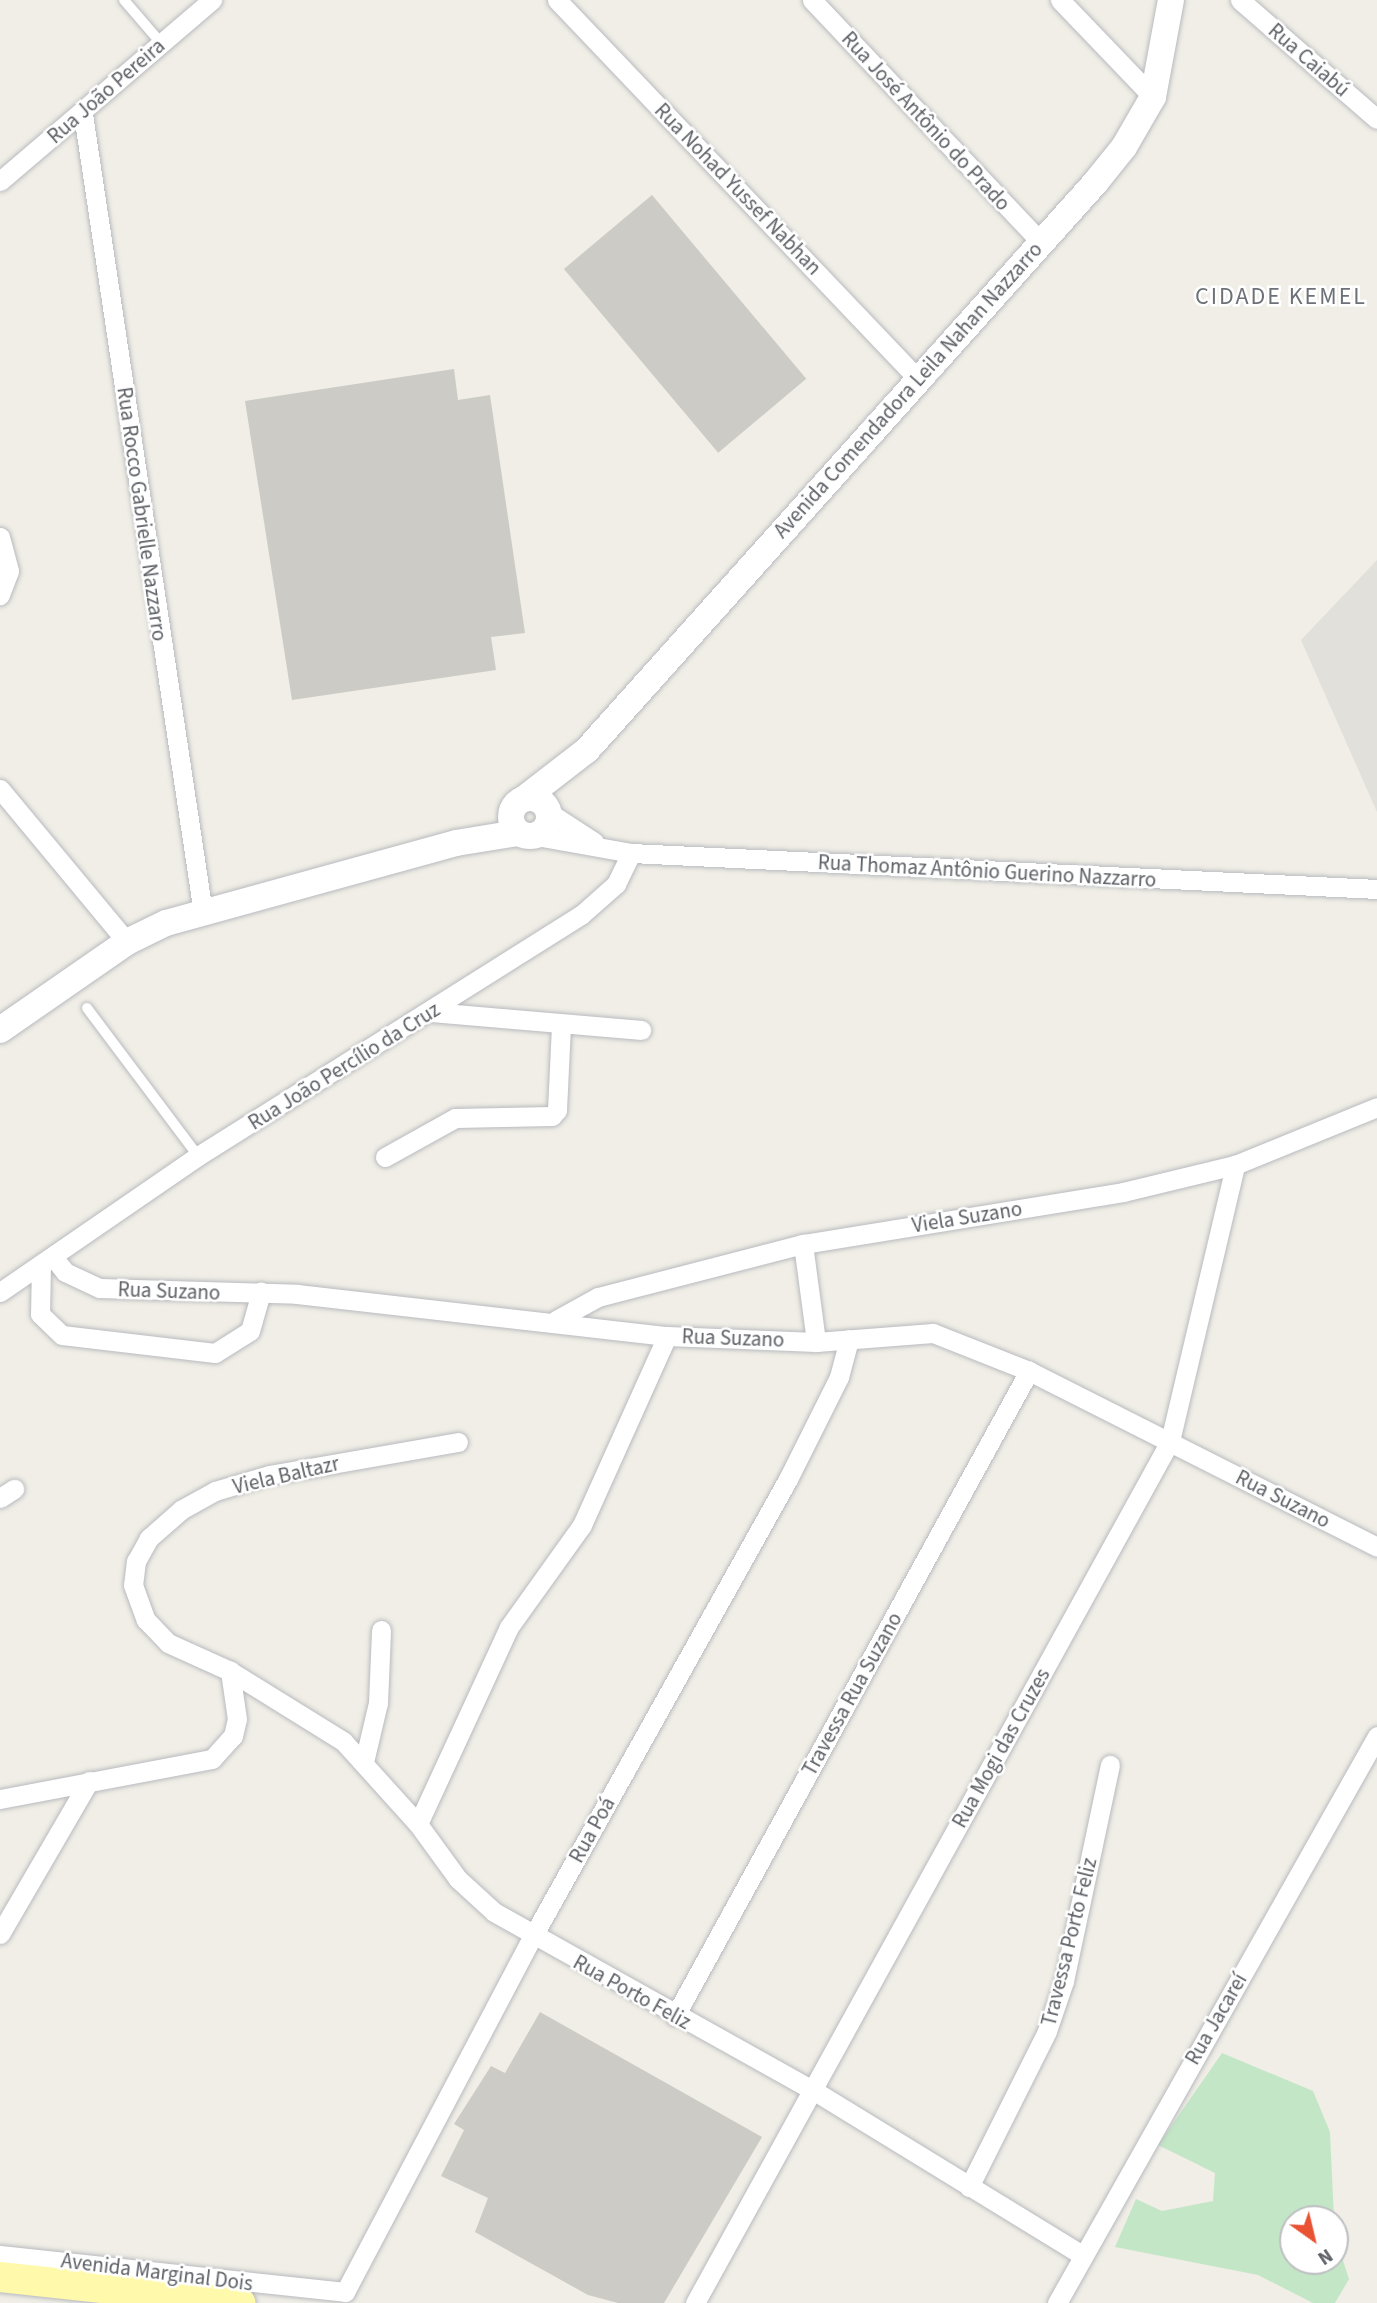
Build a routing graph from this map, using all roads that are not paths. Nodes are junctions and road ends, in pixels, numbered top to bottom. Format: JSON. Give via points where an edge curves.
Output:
{"nodes":[{"id":1,"x":124,"y":0,"type":"edge"},
{"id":2,"x":212,"y":0,"type":"edge"},
{"id":3,"x":557,"y":0,"type":"edge"},
{"id":4,"x":812,"y":0,"type":"edge"},
{"id":5,"x":1060,"y":0,"type":"edge"},
{"id":6,"x":1171,"y":0,"type":"edge"},
{"id":7,"x":1240,"y":0,"type":"edge"},
{"id":8,"x":161,"y":43,"type":"junction"},
{"id":9,"x":1153,"y":97,"type":"junction"},
{"id":10,"x":83,"y":114,"type":"junction"},
{"id":11,"x":1377,"y":119,"type":"edge"},
{"id":12,"x":0,"y":181,"type":"edge"},
{"id":13,"x":1040,"y":241,"type":"junction"},
{"id":14,"x":918,"y":379,"type":"junction"},
{"id":15,"x":0,"y":537,"type":"edge"},
{"id":16,"x":0,"y":595,"type":"edge"},
{"id":17,"x":0,"y":789,"type":"edge"},
{"id":18,"x":534,"y":806,"type":"junction"},
{"id":19,"x":527,"y":834,"type":"junction"},
{"id":20,"x":456,"y":843,"type":"junction"},
{"id":21,"x":598,"y":844,"type":"junction"},
{"id":22,"x":631,"y":853,"type":"junction"},
{"id":23,"x":1377,"y":889,"type":"edge"},
{"id":24,"x":204,"y":913,"type":"junction"},
{"id":25,"x":127,"y":943,"type":"junction"},
{"id":26,"x":87,"y":1008,"type":"dead end"},
{"id":27,"x":432,"y":1012,"type":"junction"},
{"id":28,"x":561,"y":1024,"type":"junction"},
{"id":29,"x":1,"y":1027,"type":"edge"},
{"id":30,"x":640,"y":1030,"type":"dead end"},
{"id":31,"x":1377,"y":1107,"type":"edge"},
{"id":32,"x":198,"y":1156,"type":"junction"},
{"id":33,"x":385,"y":1157,"type":"dead end"},
{"id":34,"x":1235,"y":1165,"type":"junction"},
{"id":35,"x":803,"y":1244,"type":"junction"},
{"id":36,"x":47,"y":1261,"type":"junction"},
{"id":37,"x":0,"y":1292,"type":"edge"},
{"id":38,"x":261,"y":1292,"type":"junction"},
{"id":39,"x":556,"y":1320,"type":"junction"},
{"id":40,"x":667,"y":1336,"type":"junction"},
{"id":41,"x":849,"y":1339,"type":"junction"},
{"id":42,"x":816,"y":1342,"type":"junction"},
{"id":43,"x":1029,"y":1371,"type":"junction"},
{"id":44,"x":1170,"y":1441,"type":"junction"},
{"id":45,"x":458,"y":1442,"type":"dead end"},
{"id":46,"x":1377,"y":1547,"type":"edge"},
{"id":47,"x":382,"y":1630,"type":"dead end"},
{"id":48,"x":230,"y":1671,"type":"junction"},
{"id":49,"x":1377,"y":1736,"type":"edge"},
{"id":50,"x":364,"y":1762,"type":"junction"},
{"id":51,"x":1110,"y":1765,"type":"dead end"},
{"id":52,"x":89,"y":1782,"type":"junction"},
{"id":53,"x":0,"y":1799,"type":"edge"},
{"id":54,"x":418,"y":1824,"type":"junction"},
{"id":55,"x":0,"y":1934,"type":"edge"},
{"id":56,"x":533,"y":1936,"type":"junction"},
{"id":57,"x":675,"y":2016,"type":"junction"},
{"id":58,"x":813,"y":2090,"type":"junction"},
{"id":59,"x":969,"y":2187,"type":"junction"},
{"id":60,"x":0,"y":2255,"type":"edge"},
{"id":61,"x":1082,"y":2255,"type":"junction"},
{"id":62,"x":0,"y":2277,"type":"edge"},
{"id":63,"x":313,"y":2290,"type":"joint"},
{"id":64,"x":343,"y":2297,"type":"edge"},
{"id":65,"x":242,"y":2303,"type":"edge"},
{"id":66,"x":695,"y":2303,"type":"edge"},
{"id":67,"x":1057,"y":2303,"type":"edge"}],
"edges":[{"from":1,"to":8,"type":"lane"},
{"from":2,"to":8,"type":"street","name":"Rua João Pereira"},
{"from":3,"to":14,"type":"street","name":"Rua Nohad Yussef Nabhan"},
{"from":4,"to":13,"type":"street","name":"Rua José Antônio do Prado"},
{"from":5,"to":9,"type":"street"},
{"from":6,"to":9,"type":"main road","name":"Avenida Comendadora Leila Nahan Nazzarro"},
{"from":7,"to":11,"type":"street","name":"Rua Caiabú"},
{"from":8,"to":10,"type":"street","name":"Rua João Pereira"},
{"from":9,"to":13,"type":"main road","name":"Avenida Comendadora Leila Nahan Nazzarro","via":[[1124,147]]},
{"from":10,"to":12,"type":"street","name":"Rua João Pereira"},
{"from":10,"to":24,"type":"street","name":"Rua Rocco Gabrielle Nazzarro"},
{"from":13,"to":14,"type":"main road","name":"Avenida Comendadora Leila Nahan Nazzarro"},
{"from":14,"to":18,"type":"main road","name":"Avenida Comendadora Leila Nahan Nazzarro"},
{"from":15,"to":16,"type":"street","via":[[9,571]]},
{"from":17,"to":25,"type":"street"},
{"from":18,"to":19,"type":"main road","via":[[511,824]]},
{"from":18,"to":20,"type":"main road","name":"Avenida Comendadora Leila Nahan Nazzarro"},
{"from":18,"to":21,"type":"street","name":"Rua Thomaz Antônio Guerino Nazzarro"},
{"from":19,"to":20,"type":"main road","name":"Avenida Comendadora Leila Nahan Nazzarro"},
{"from":19,"to":21,"type":"street","name":"Rua Thomaz Antônio Guerino Nazzarro"},
{"from":20,"to":24,"type":"main road","name":"Avenida Comendadora Leila Nahan Nazzarro"},
{"from":21,"to":22,"type":"street","name":"Rua Thomaz Antônio Guerino Nazzarro"},
{"from":22,"to":23,"type":"street","name":"Rua Thomaz Antônio Guerino Nazzarro"},
{"from":22,"to":27,"type":"street","name":"Rua João Percílio da Cruz","via":[[616,884],[602,900]]},
{"from":24,"to":25,"type":"main road","name":"Avenida Comendadora Leila Nahan Nazzarro","via":[[166,923]]},
{"from":25,"to":29,"type":"main road","name":"Avenida Comendadora Leila Nahan Nazzarro"},
{"from":26,"to":32,"type":"lane"},
{"from":27,"to":28,"type":"street"},
{"from":27,"to":32,"type":"street","name":"Rua João Percílio da Cruz"},
{"from":28,"to":30,"type":"street"},
{"from":28,"to":33,"type":"street","via":[[557,1110],[552,1116],[455,1118]]},
{"from":31,"to":34,"type":"street","name":"Viela Suzano"},
{"from":32,"to":36,"type":"street","name":"Rua João Percílio da Cruz"},
{"from":34,"to":35,"type":"street","name":"Viela Suzano","via":[[1123,1192]]},
{"from":34,"to":44,"type":"street","name":"Rua Mogi das Cruzes"},
{"from":35,"to":39,"type":"street","name":"Viela Suzano","via":[[598,1297]]},
{"from":35,"to":42,"type":"street"},
{"from":36,"to":37,"type":"street","name":"Rua João Percílio da Cruz"},
{"from":36,"to":38,"type":"street","name":"Rua Suzano","via":[[100,1288]]},
{"from":36,"to":38,"type":"street","via":[[40,1314],[62,1335],[215,1353],[250,1331]]},
{"from":38,"to":39,"type":"street","name":"Rua Suzano","via":[[434,1312]]},
{"from":39,"to":40,"type":"street","name":"Rua Suzano"},
{"from":40,"to":42,"type":"street","name":"Rua Suzano"},
{"from":40,"to":54,"type":"street","via":[[582,1525],[509,1627]]},
{"from":41,"to":42,"type":"street","name":"Rua Suzano"},
{"from":41,"to":43,"type":"street","name":"Rua Suzano","via":[[933,1333]]},
{"from":41,"to":56,"type":"street","name":"Rua Poá","via":[[838,1377],[788,1479]]},
{"from":43,"to":44,"type":"street","name":"Rua Suzano"},
{"from":43,"to":57,"type":"street","name":"Travessa Rua Suzano"},
{"from":44,"to":46,"type":"street","name":"Rua Suzano"},
{"from":44,"to":58,"type":"street","name":"Rua Mogi das Cruzes"},
{"from":45,"to":48,"type":"street","name":"Viela Baltazr","via":[[269,1475],[215,1491],[181,1510],[149,1538],[136,1561],[133,1585],[146,1620],[168,1643]]},
{"from":47,"to":50,"type":"street","via":[[379,1703]]},
{"from":48,"to":50,"type":"street","name":"Rua Porto Feliz","via":[[343,1741]]},
{"from":48,"to":52,"type":"street","via":[[237,1719],[233,1736],[212,1759]]},
{"from":49,"to":61,"type":"street","name":"Rua Jacareí"},
{"from":50,"to":54,"type":"street","name":"Rua Porto Feliz"},
{"from":51,"to":59,"type":"street","name":"Travessa Porto Feliz","via":[[1064,1981],[1047,2031]]},
{"from":52,"to":53,"type":"street"},
{"from":52,"to":55,"type":"street"},
{"from":54,"to":56,"type":"street","name":"Rua Porto Feliz","via":[[471,1894]]},
{"from":56,"to":57,"type":"street","name":"Rua Porto Feliz"},
{"from":56,"to":64,"type":"street","name":"Rua Poá"},
{"from":57,"to":58,"type":"street","name":"Rua Porto Feliz"},
{"from":58,"to":59,"type":"street","name":"Rua Porto Feliz"},
{"from":58,"to":66,"type":"street","name":"Rua Mogi das Cruzes"},
{"from":59,"to":61,"type":"street","name":"Rua Porto Feliz"},
{"from":60,"to":63,"type":"street","name":"Avenida Marginal Dois"},
{"from":61,"to":67,"type":"street","name":"Rua Jacareí"},
{"from":62,"to":65,"type":"main road"},
{"from":63,"to":64,"type":"street","name":"Rua Poá"}]}
